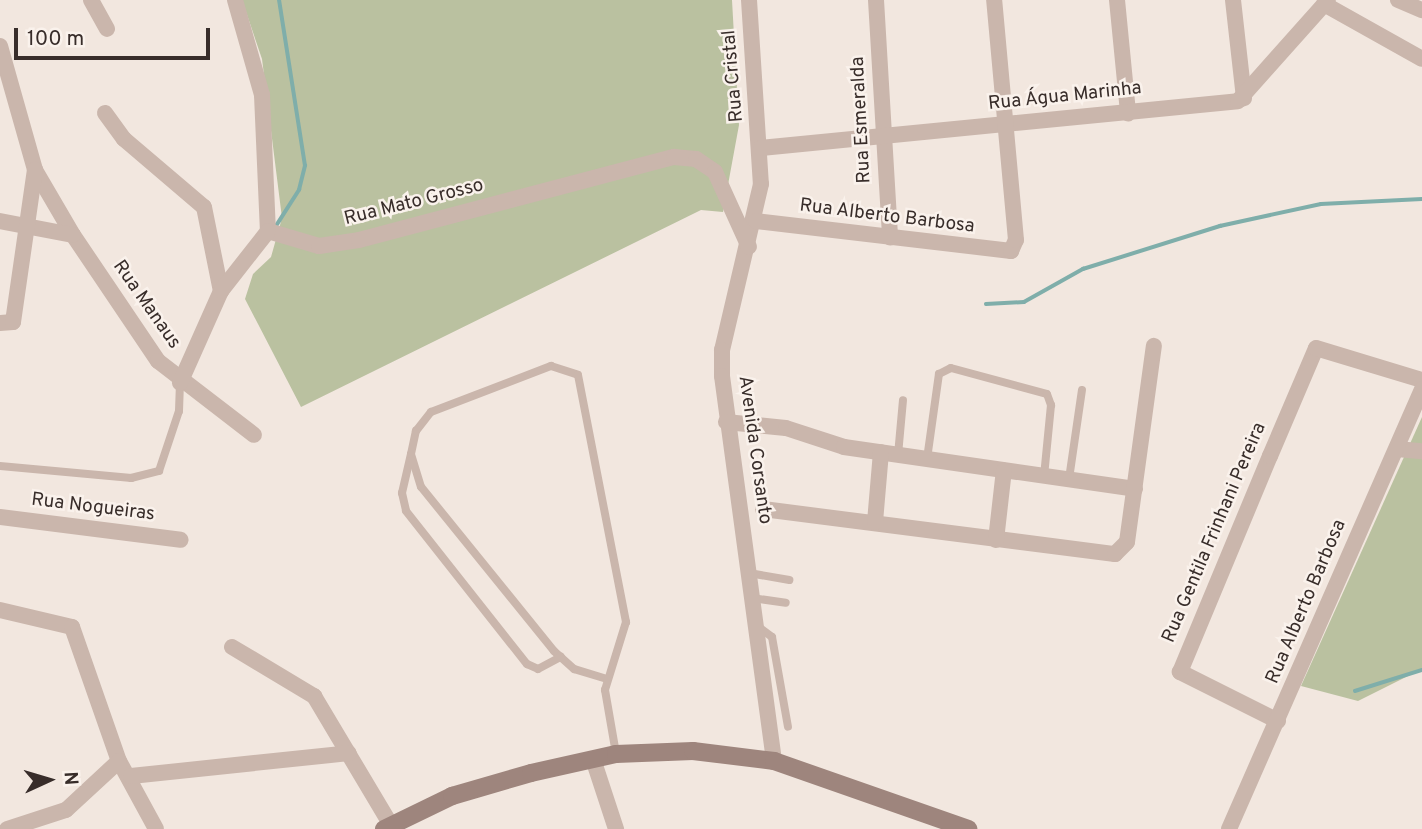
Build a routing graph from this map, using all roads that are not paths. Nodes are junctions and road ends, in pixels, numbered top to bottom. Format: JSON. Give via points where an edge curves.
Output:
{"nodes":[{"id":1,"x":91,"y":0,"type":"edge"},
{"id":2,"x":235,"y":0,"type":"edge"},
{"id":3,"x":749,"y":0,"type":"edge"},
{"id":4,"x":876,"y":0,"type":"edge"},
{"id":5,"x":994,"y":0,"type":"edge"},
{"id":6,"x":1117,"y":0,"type":"edge"},
{"id":7,"x":1233,"y":0,"type":"edge"},
{"id":8,"x":1398,"y":0,"type":"edge"},
{"id":9,"x":1326,"y":2,"type":"edge"},
{"id":10,"x":1422,"y":10,"type":"edge"},
{"id":11,"x":107,"y":29,"type":"dead end"},
{"id":12,"x":0,"y":46,"type":"edge"},
{"id":13,"x":1422,"y":59,"type":"edge"},
{"id":14,"x":1244,"y":98,"type":"junction"},
{"id":15,"x":105,"y":113,"type":"dead end"},
{"id":16,"x":1128,"y":113,"type":"junction"},
{"id":17,"x":1003,"y":125,"type":"junction"},
{"id":18,"x":883,"y":133,"type":"junction"},
{"id":19,"x":761,"y":148,"type":"junction"},
{"id":20,"x":35,"y":170,"type":"junction"},
{"id":21,"x":0,"y":221,"type":"edge"},
{"id":22,"x":756,"y":221,"type":"junction"},
{"id":23,"x":25,"y":224,"type":"junction"},
{"id":24,"x":268,"y":231,"type":"junction"},
{"id":25,"x":72,"y":235,"type":"junction"},
{"id":26,"x":890,"y":237,"type":"junction"},
{"id":27,"x":749,"y":247,"type":"junction"},
{"id":28,"x":221,"y":291,"type":"junction"},
{"id":29,"x":6,"y":324,"type":"edge"},
{"id":30,"x":1154,"y":346,"type":"dead end"},
{"id":31,"x":1422,"y":380,"type":"edge"},
{"id":32,"x":180,"y":383,"type":"junction"},
{"id":33,"x":1082,"y":390,"type":"dead end"},
{"id":34,"x":1422,"y":390,"type":"edge"},
{"id":35,"x":903,"y":400,"type":"dead end"},
{"id":36,"x":726,"y":422,"type":"junction"},
{"id":37,"x":254,"y":435,"type":"dead end"},
{"id":38,"x":1396,"y":449,"type":"junction"},
{"id":39,"x":1422,"y":450,"type":"edge"},
{"id":40,"x":881,"y":452,"type":"junction"},
{"id":41,"x":411,"y":454,"type":"junction"},
{"id":42,"x":898,"y":455,"type":"junction"},
{"id":43,"x":928,"y":459,"type":"junction"},
{"id":44,"x":0,"y":466,"type":"edge"},
{"id":45,"x":1004,"y":470,"type":"junction"},
{"id":46,"x":1044,"y":476,"type":"junction"},
{"id":47,"x":1069,"y":480,"type":"junction"},
{"id":48,"x":1135,"y":489,"type":"junction"},
{"id":49,"x":763,"y":509,"type":"dead end"},
{"id":50,"x":0,"y":517,"type":"edge"},
{"id":51,"x":875,"y":522,"type":"junction"},
{"id":52,"x":181,"y":540,"type":"dead end"},
{"id":53,"x":996,"y":540,"type":"junction"},
{"id":54,"x":749,"y":573,"type":"junction"},
{"id":55,"x":789,"y":579,"type":"dead end"},
{"id":56,"x":752,"y":598,"type":"junction"},
{"id":57,"x":786,"y":604,"type":"dead end"},
{"id":58,"x":0,"y":610,"type":"edge"},
{"id":59,"x":755,"y":625,"type":"junction"},
{"id":60,"x":232,"y":646,"type":"dead end"},
{"id":61,"x":561,"y":657,"type":"junction"},
{"id":62,"x":607,"y":679,"type":"junction"},
{"id":63,"x":1278,"y":721,"type":"junction"},
{"id":64,"x":788,"y":727,"type":"dead end"},
{"id":65,"x":349,"y":753,"type":"junction"},
{"id":66,"x":616,"y":754,"type":"junction"},
{"id":67,"x":593,"y":758,"type":"junction"},
{"id":68,"x":119,"y":761,"type":"junction"},
{"id":69,"x":774,"y":761,"type":"junction"},
{"id":70,"x":131,"y":776,"type":"junction"},
{"id":71,"x":388,"y":827,"type":"edge"},
{"id":72,"x":7,"y":829,"type":"edge"},
{"id":73,"x":156,"y":829,"type":"edge"},
{"id":74,"x":616,"y":829,"type":"edge"},
{"id":75,"x":968,"y":829,"type":"edge"},
{"id":76,"x":1230,"y":829,"type":"edge"}],
"edges":[{"from":1,"to":11,"type":"street"},
{"from":2,"to":24,"type":"street","via":[[261,95]]},
{"from":3,"to":19,"type":"street","name":"Rua Cristal"},
{"from":4,"to":18,"type":"street","name":"Rua Esmeralda"},
{"from":5,"to":17,"type":"street"},
{"from":6,"to":16,"type":"street"},
{"from":7,"to":14,"type":"street"},
{"from":8,"to":10,"type":"street"},
{"from":9,"to":13,"type":"street"},
{"from":9,"to":14,"type":"street"},
{"from":12,"to":20,"type":"street"},
{"from":14,"to":16,"type":"street","name":"Rua Água Marinha"},
{"from":15,"to":28,"type":"street","via":[[124,139],[204,207]]},
{"from":16,"to":17,"type":"street","name":"Rua Água Marinha"},
{"from":17,"to":18,"type":"street","name":"Rua Água Marinha"},
{"from":17,"to":26,"type":"street","name":"Rua Alberto Barbosa","via":[[1016,240],[1011,251]]},
{"from":18,"to":19,"type":"street","name":"Rua Água Marinha"},
{"from":18,"to":26,"type":"street","name":"Rua Esmeralda"},
{"from":19,"to":22,"type":"street","name":"Avenida Corsanto"},
{"from":20,"to":23,"type":"street"},
{"from":20,"to":25,"type":"street","name":"Rua Manaus"},
{"from":21,"to":23,"type":"street"},
{"from":22,"to":26,"type":"street","name":"Rua Alberto Barbosa"},
{"from":22,"to":27,"type":"street","name":"Avenida Corsanto"},
{"from":23,"to":25,"type":"street"},
{"from":23,"to":29,"type":"street"},
{"from":24,"to":27,"type":"street","name":"Rua Mato Grosso","via":[[319,246],[359,240],[674,157],[696,159],[715,172]]},
{"from":24,"to":28,"type":"street"},
{"from":25,"to":32,"type":"street","name":"Rua Manaus","via":[[158,361]]},
{"from":27,"to":36,"type":"street","name":"Avenida Corsanto","via":[[722,350]]},
{"from":28,"to":32,"type":"street"},
{"from":30,"to":48,"type":"street"},
{"from":31,"to":63,"type":"street","name":"Rua Gentila Frinhani Pereira","via":[[1316,348],[1180,672]]},
{"from":32,"to":37,"type":"street","name":"Rua Manaus"},
{"from":32,"to":44,"type":"lane","via":[[179,411],[159,471],[131,478]]},
{"from":33,"to":47,"type":"lane"},
{"from":34,"to":38,"type":"street","name":"Rua Alberto Barbosa"},
{"from":35,"to":42,"type":"lane"},
{"from":36,"to":40,"type":"street","via":[[786,428]]},
{"from":36,"to":54,"type":"street","name":"Avenida Corsanto"},
{"from":38,"to":39,"type":"street"},
{"from":38,"to":63,"type":"street","name":"Rua Alberto Barbosa"},
{"from":40,"to":42,"type":"street"},
{"from":40,"to":51,"type":"street"},
{"from":41,"to":61,"type":"lane","via":[[421,487]]},
{"from":41,"to":61,"type":"lane","via":[[401,493],[406,511],[527,664],[538,669]]},
{"from":41,"to":62,"type":"lane","via":[[430,412],[551,366],[578,375],[626,622],[621,654]]},
{"from":42,"to":43,"type":"street"},
{"from":43,"to":45,"type":"street"},
{"from":43,"to":46,"type":"lane","via":[[939,374],[951,368],[1047,394],[1052,405]]},
{"from":45,"to":46,"type":"street"},
{"from":45,"to":53,"type":"street"},
{"from":46,"to":47,"type":"street"},
{"from":47,"to":48,"type":"street"},
{"from":48,"to":53,"type":"street","via":[[1128,542],[1115,554]]},
{"from":49,"to":51,"type":"street"},
{"from":50,"to":52,"type":"street","name":"Rua Nogueiras"},
{"from":51,"to":53,"type":"street"},
{"from":54,"to":55,"type":"lane"},
{"from":54,"to":56,"type":"street","name":"Avenida Corsanto"},
{"from":56,"to":57,"type":"lane"},
{"from":56,"to":59,"type":"street","name":"Avenida Corsanto"},
{"from":58,"to":68,"type":"street","via":[[68,624]]},
{"from":59,"to":64,"type":"lane","via":[[772,637]]},
{"from":59,"to":69,"type":"street","name":"Avenida Corsanto"},
{"from":60,"to":65,"type":"street","via":[[307,688]]},
{"from":61,"to":62,"type":"lane"},
{"from":62,"to":66,"type":"lane"},
{"from":63,"to":76,"type":"street","name":"Rua Alberto Barbosa"},
{"from":65,"to":70,"type":"street"},
{"from":65,"to":71,"type":"street"},
{"from":66,"to":67,"type":"street"},
{"from":66,"to":69,"type":"street","via":[[693,751]]},
{"from":67,"to":71,"type":"street","via":[[452,796]]},
{"from":67,"to":74,"type":"street"},
{"from":68,"to":70,"type":"street"},
{"from":68,"to":72,"type":"street","via":[[66,810]]},
{"from":69,"to":75,"type":"street"},
{"from":70,"to":73,"type":"street"}]}
